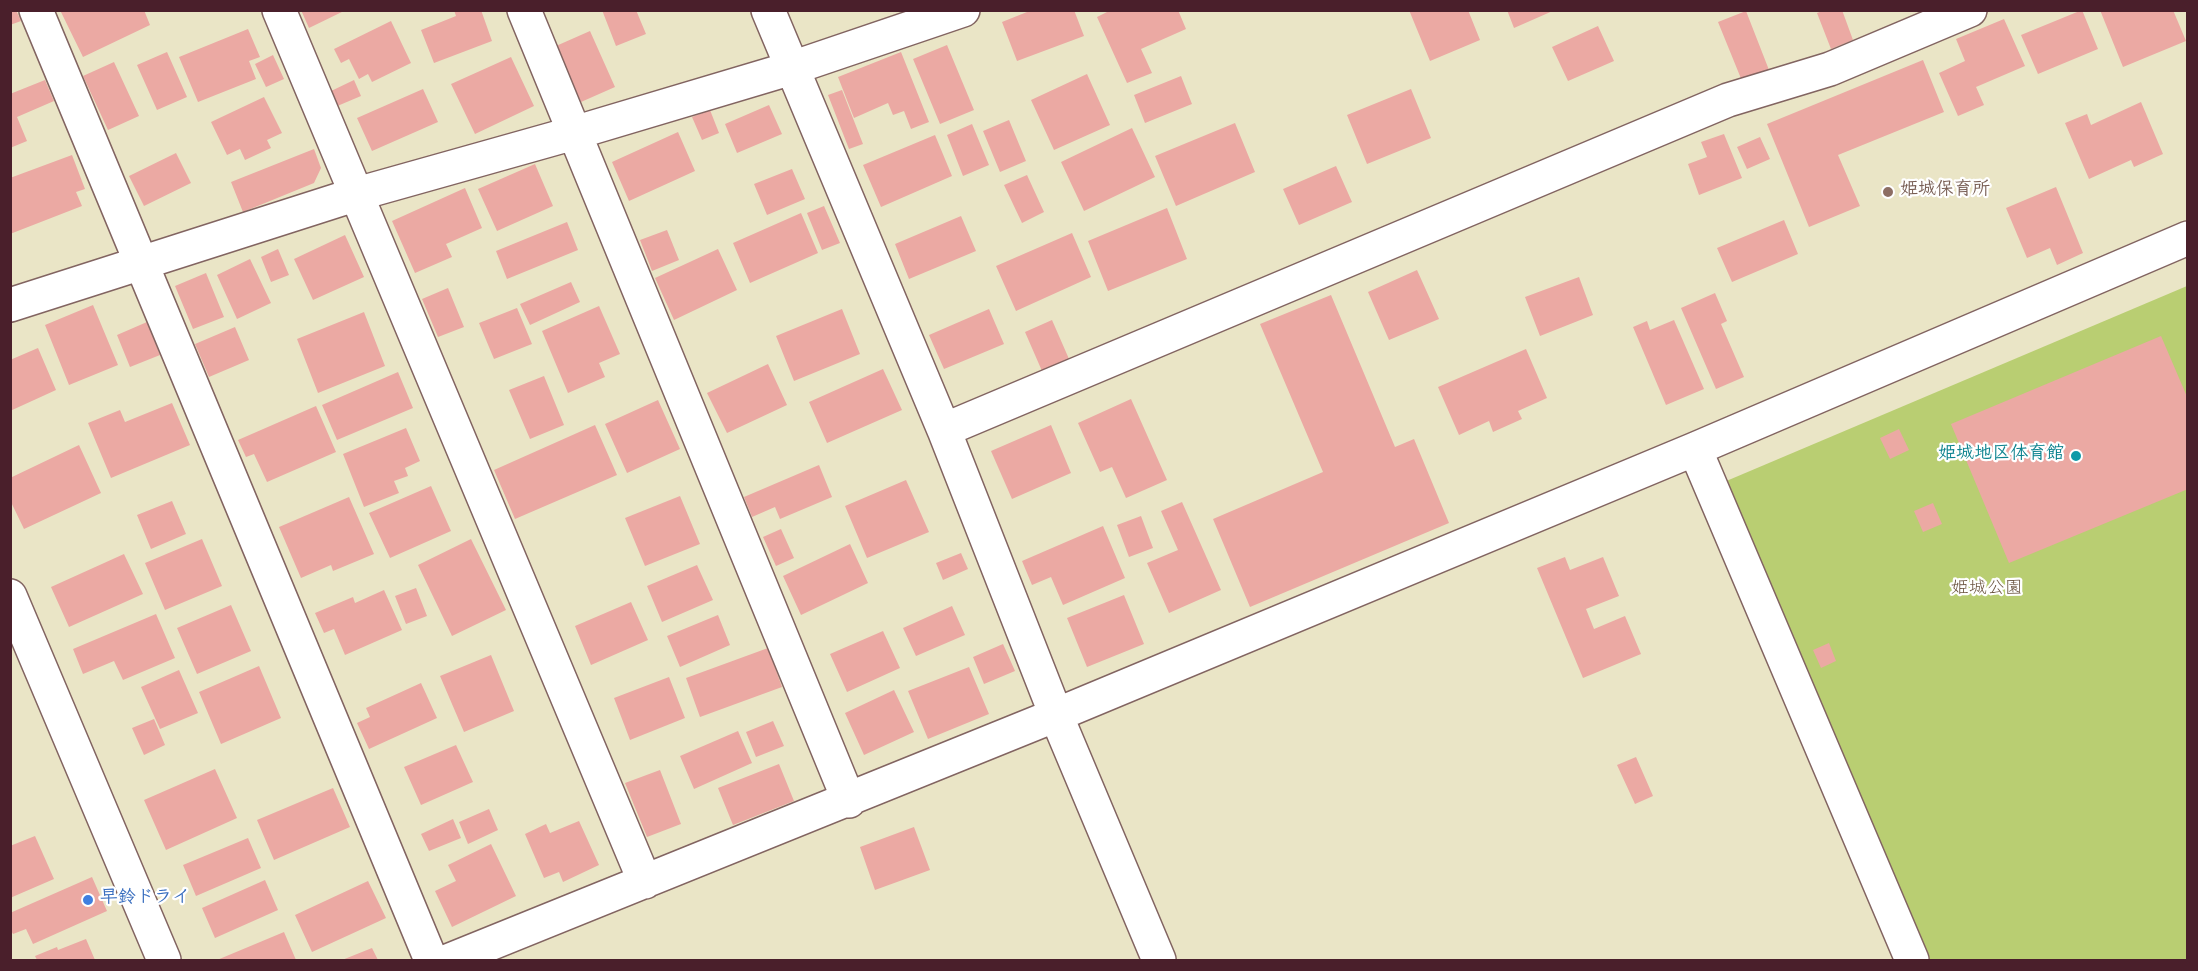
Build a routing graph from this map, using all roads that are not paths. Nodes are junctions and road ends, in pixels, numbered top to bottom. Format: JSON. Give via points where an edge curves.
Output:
{"nodes":[{"id":1,"x":36,"y":10,"type":"edge"},
{"id":2,"x":279,"y":10,"type":"edge"},
{"id":3,"x":524,"y":10,"type":"edge"},
{"id":4,"x":768,"y":10,"type":"edge"},
{"id":5,"x":963,"y":10,"type":"edge"},
{"id":6,"x":1970,"y":10,"type":"edge"},
{"id":7,"x":792,"y":68,"type":"junction"},
{"id":8,"x":574,"y":133,"type":"junction"},
{"id":9,"x":357,"y":194,"type":"junction"},
{"id":10,"x":2187,"y":238,"type":"edge"},
{"id":11,"x":140,"y":263,"type":"junction"},
{"id":12,"x":10,"y":305,"type":"edge"},
{"id":13,"x":944,"y":430,"type":"junction"},
{"id":14,"x":1695,"y":449,"type":"junction"},
{"id":15,"x":10,"y":596,"type":"edge"},
{"id":16,"x":1056,"y":715,"type":"junction"},
{"id":17,"x":849,"y":801,"type":"junction"},
{"id":18,"x":645,"y":882,"type":"junction"},
{"id":19,"x":164,"y":960,"type":"edge"},
{"id":20,"x":431,"y":960,"type":"edge"},
{"id":21,"x":450,"y":960,"type":"edge"},
{"id":22,"x":1159,"y":960,"type":"edge"},
{"id":23,"x":1912,"y":960,"type":"edge"}],
"edges":[{"from":1,"to":11,"type":"street"},
{"from":2,"to":9,"type":"street"},
{"from":3,"to":8,"type":"street"},
{"from":4,"to":7,"type":"street"},
{"from":5,"to":7,"type":"street"},
{"from":6,"to":13,"type":"street","via":[[1830,69],[1728,100]]},
{"from":7,"to":8,"type":"street"},
{"from":7,"to":13,"type":"street"},
{"from":8,"to":9,"type":"street"},
{"from":8,"to":17,"type":"street"},
{"from":9,"to":11,"type":"street"},
{"from":9,"to":18,"type":"street"},
{"from":10,"to":14,"type":"street"},
{"from":11,"to":12,"type":"street"},
{"from":11,"to":20,"type":"street"},
{"from":13,"to":16,"type":"street"},
{"from":14,"to":16,"type":"street"},
{"from":14,"to":23,"type":"street"},
{"from":15,"to":19,"type":"street"},
{"from":16,"to":17,"type":"street"},
{"from":16,"to":22,"type":"street"},
{"from":17,"to":18,"type":"street"},
{"from":18,"to":21,"type":"street"}]}
